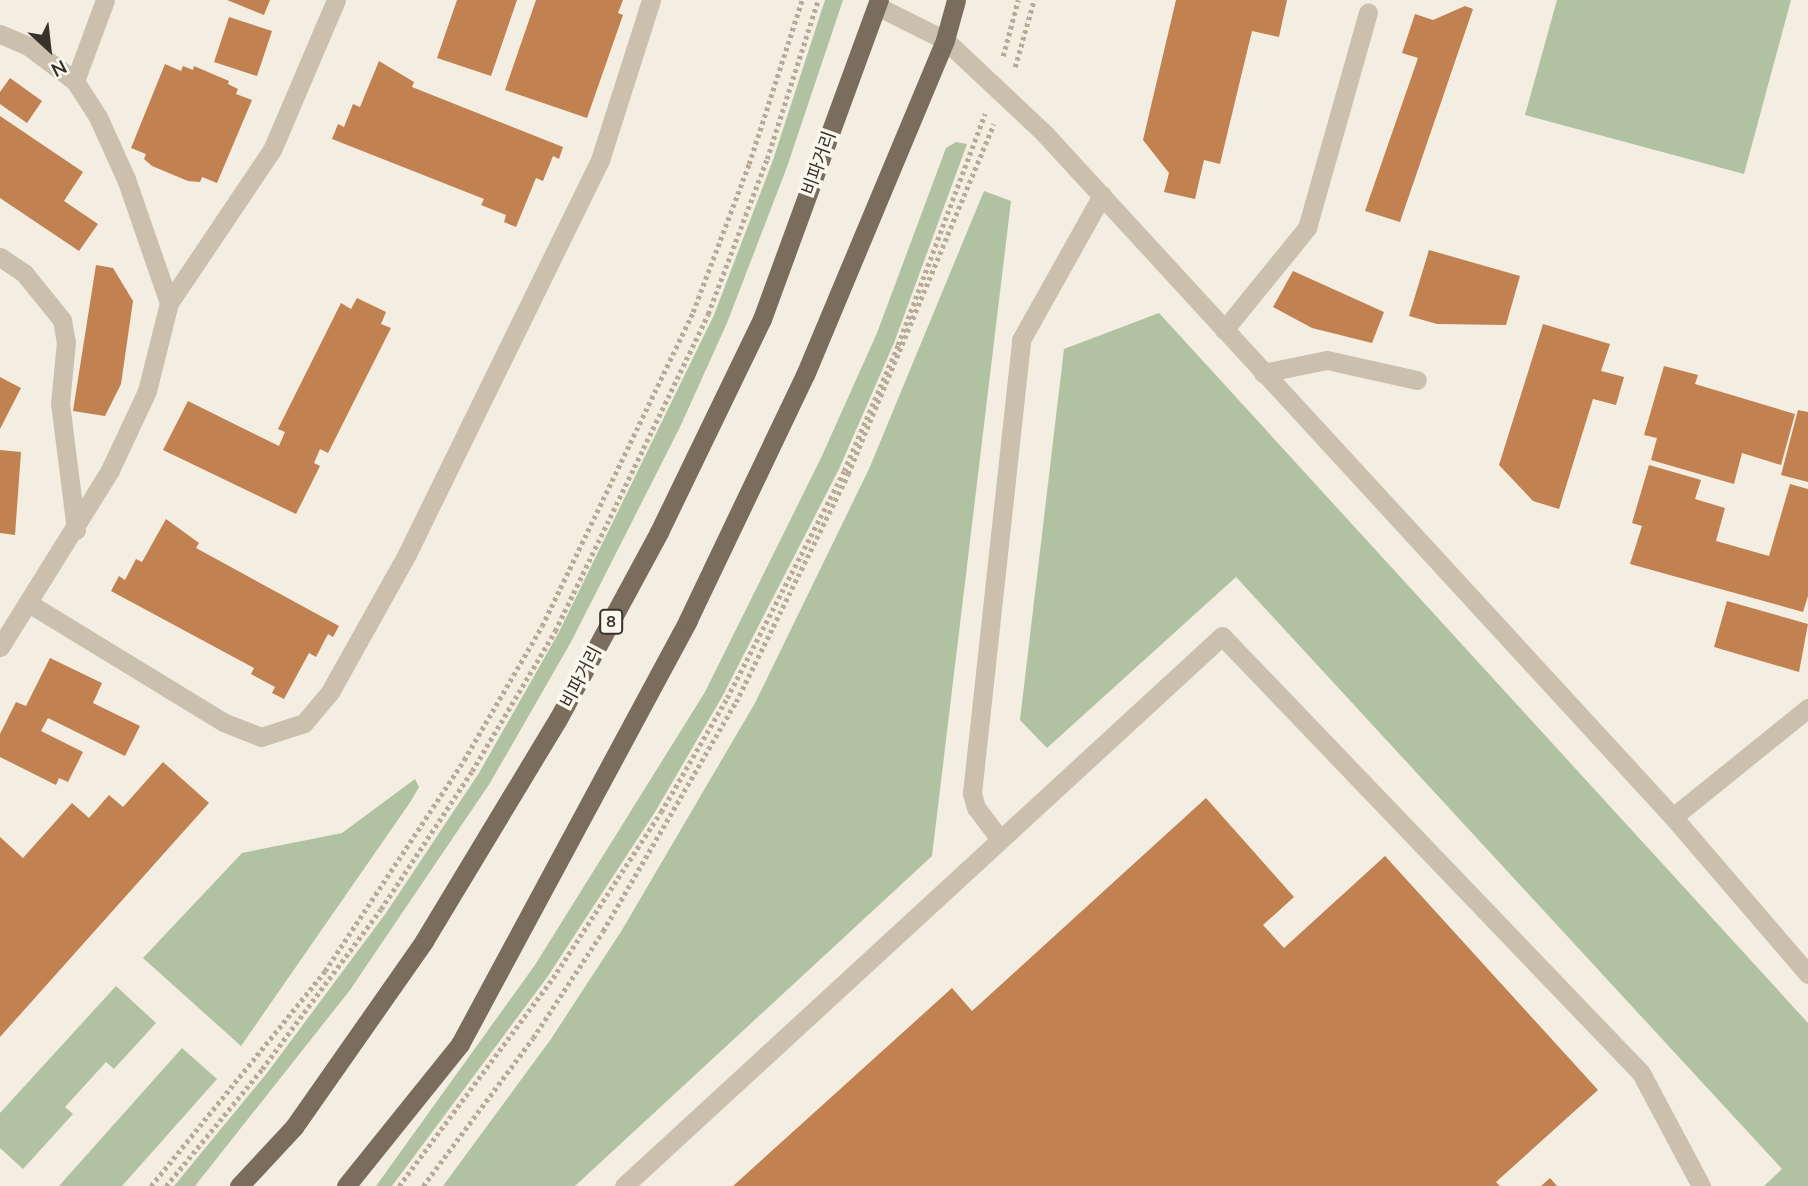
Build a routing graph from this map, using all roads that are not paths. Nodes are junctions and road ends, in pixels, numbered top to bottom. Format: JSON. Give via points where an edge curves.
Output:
{"nodes":[{"id":1,"x":105,"y":0,"type":"edge"},
{"id":2,"x":337,"y":0,"type":"edge"},
{"id":3,"x":651,"y":0,"type":"edge"},
{"id":4,"x":956,"y":0,"type":"edge"},
{"id":5,"x":878,"y":3,"type":"edge"},
{"id":6,"x":1368,"y":12,"type":"dead end"},
{"id":7,"x":0,"y":34,"type":"edge"},
{"id":8,"x":944,"y":40,"type":"junction"},
{"id":9,"x":75,"y":81,"type":"junction"},
{"id":10,"x":1102,"y":195,"type":"junction"},
{"id":11,"x":0,"y":257,"type":"edge"},
{"id":12,"x":169,"y":303,"type":"junction"},
{"id":13,"x":1224,"y":330,"type":"junction"},
{"id":14,"x":1263,"y":373,"type":"junction"},
{"id":15,"x":1417,"y":380,"type":"dead end"},
{"id":16,"x":76,"y":530,"type":"junction"},
{"id":17,"x":30,"y":604,"type":"junction"},
{"id":18,"x":0,"y":647,"type":"edge"},
{"id":19,"x":1808,"y":708,"type":"edge"},
{"id":20,"x":1672,"y":817,"type":"junction"},
{"id":21,"x":999,"y":838,"type":"junction"},
{"id":22,"x":1808,"y":974,"type":"edge"},
{"id":23,"x":239,"y":1186,"type":"edge"},
{"id":24,"x":345,"y":1186,"type":"edge"},
{"id":25,"x":624,"y":1186,"type":"edge"},
{"id":26,"x":1701,"y":1186,"type":"edge"}],
"edges":[{"from":1,"to":9,"type":"street"},
{"from":2,"to":12,"type":"street","via":[[272,150]]},
{"from":3,"to":17,"type":"street","via":[[600,160],[407,554],[330,692],[304,723],[261,737],[223,722]]},
{"from":4,"to":8,"type":"main road"},
{"from":5,"to":8,"type":"street"},
{"from":5,"to":23,"type":"main road","name":"비파거리","number":"8","via":[[762,318],[640,567],[558,719],[424,941],[294,1127]]},
{"from":6,"to":13,"type":"street","via":[[1307,228]]},
{"from":7,"to":9,"type":"street"},
{"from":8,"to":10,"type":"street","via":[[1001,90]]},
{"from":8,"to":24,"type":"main road","via":[[805,375],[688,620],[460,1044]]},
{"from":9,"to":12,"type":"street","via":[[98,117],[126,179]]},
{"from":10,"to":13,"type":"street"},
{"from":10,"to":21,"type":"street","via":[[1021,340],[972,793],[976,808]]},
{"from":11,"to":16,"type":"street","via":[[24,273],[62,320],[66,342],[60,404]]},
{"from":12,"to":16,"type":"street","via":[[146,391]]},
{"from":13,"to":14,"type":"street"},
{"from":14,"to":15,"type":"street","via":[[1327,360]]},
{"from":14,"to":20,"type":"street"},
{"from":16,"to":17,"type":"street"},
{"from":17,"to":18,"type":"street"},
{"from":19,"to":20,"type":"street"},
{"from":20,"to":22,"type":"street"},
{"from":21,"to":25,"type":"street"},
{"from":21,"to":26,"type":"street","via":[[1223,636],[1641,1073]]}]}
